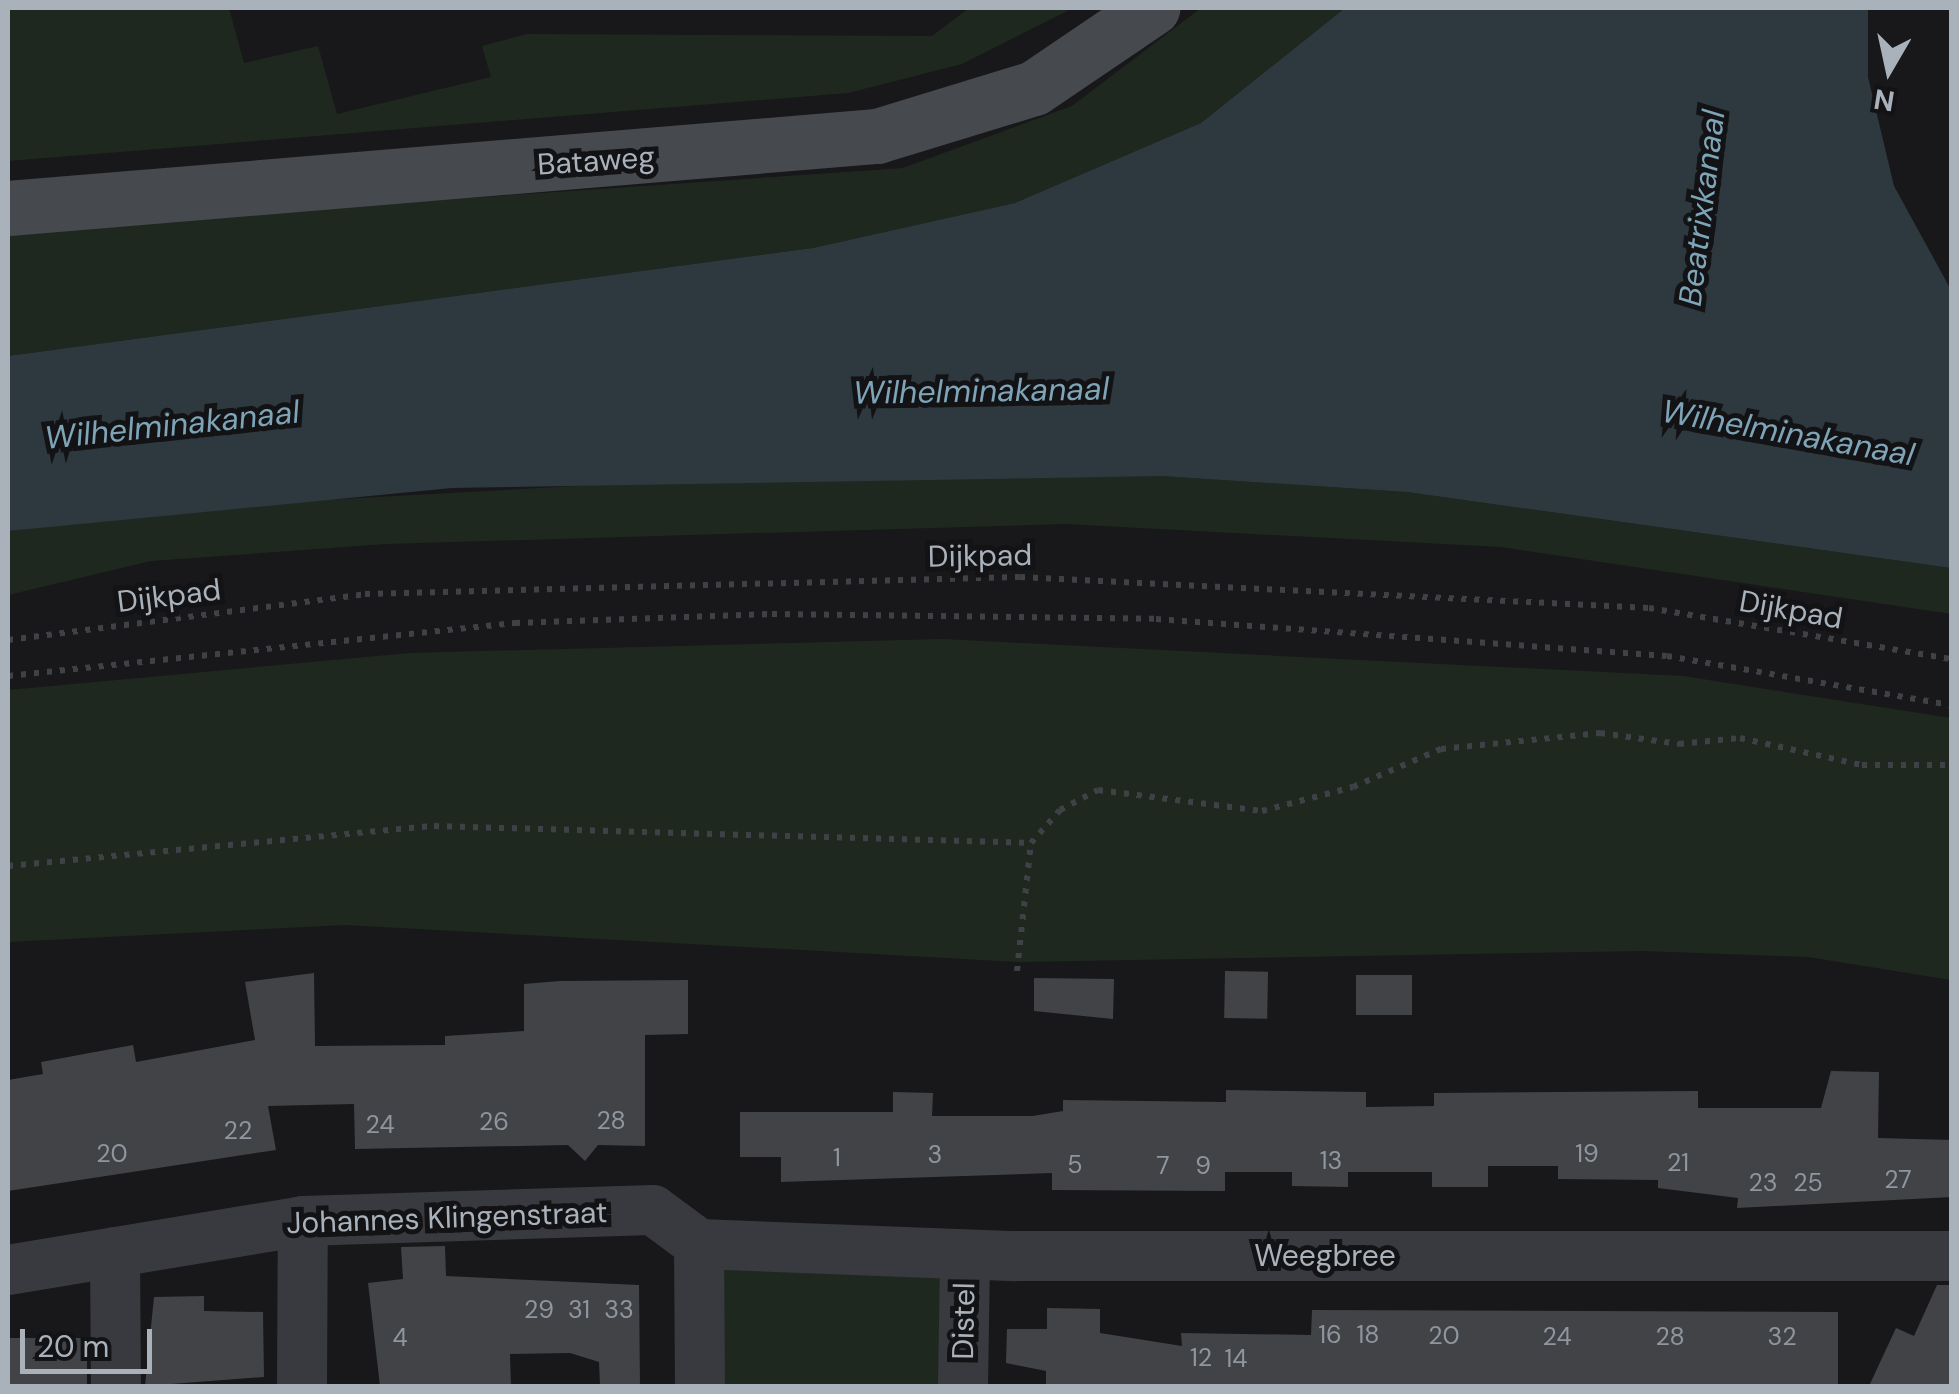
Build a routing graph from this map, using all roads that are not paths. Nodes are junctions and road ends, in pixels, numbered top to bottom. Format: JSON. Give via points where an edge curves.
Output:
{"nodes":[{"id":1,"x":1152,"y":8,"type":"edge"},
{"id":2,"x":8,"y":208,"type":"edge"},
{"id":3,"x":303,"y":1221,"type":"junction"},
{"id":4,"x":699,"y":1244,"type":"junction"},
{"id":5,"x":115,"y":1252,"type":"junction"},
{"id":6,"x":965,"y":1256,"type":"junction"},
{"id":7,"x":1952,"y":1256,"type":"edge"},
{"id":8,"x":8,"y":1270,"type":"edge"},
{"id":9,"x":116,"y":1386,"type":"edge"},
{"id":10,"x":302,"y":1386,"type":"edge"},
{"id":11,"x":700,"y":1386,"type":"edge"},
{"id":12,"x":963,"y":1386,"type":"edge"}],
"edges":[{"from":1,"to":2,"type":"street","name":"Bataweg","via":[[1034,88],[878,136]]},
{"from":3,"to":4,"type":"street","name":"Johannes Klingenstraat","via":[[653,1210]]},
{"from":3,"to":5,"type":"street","name":"Johannes Klingenstraat"},
{"from":3,"to":10,"type":"street"},
{"from":4,"to":6,"type":"street","name":"Weegbree"},
{"from":4,"to":11,"type":"street"},
{"from":5,"to":8,"type":"street","name":"Johannes Klingenstraat"},
{"from":5,"to":9,"type":"street"},
{"from":6,"to":7,"type":"street","name":"Weegbree"},
{"from":6,"to":12,"type":"street","name":"Distel"}]}
